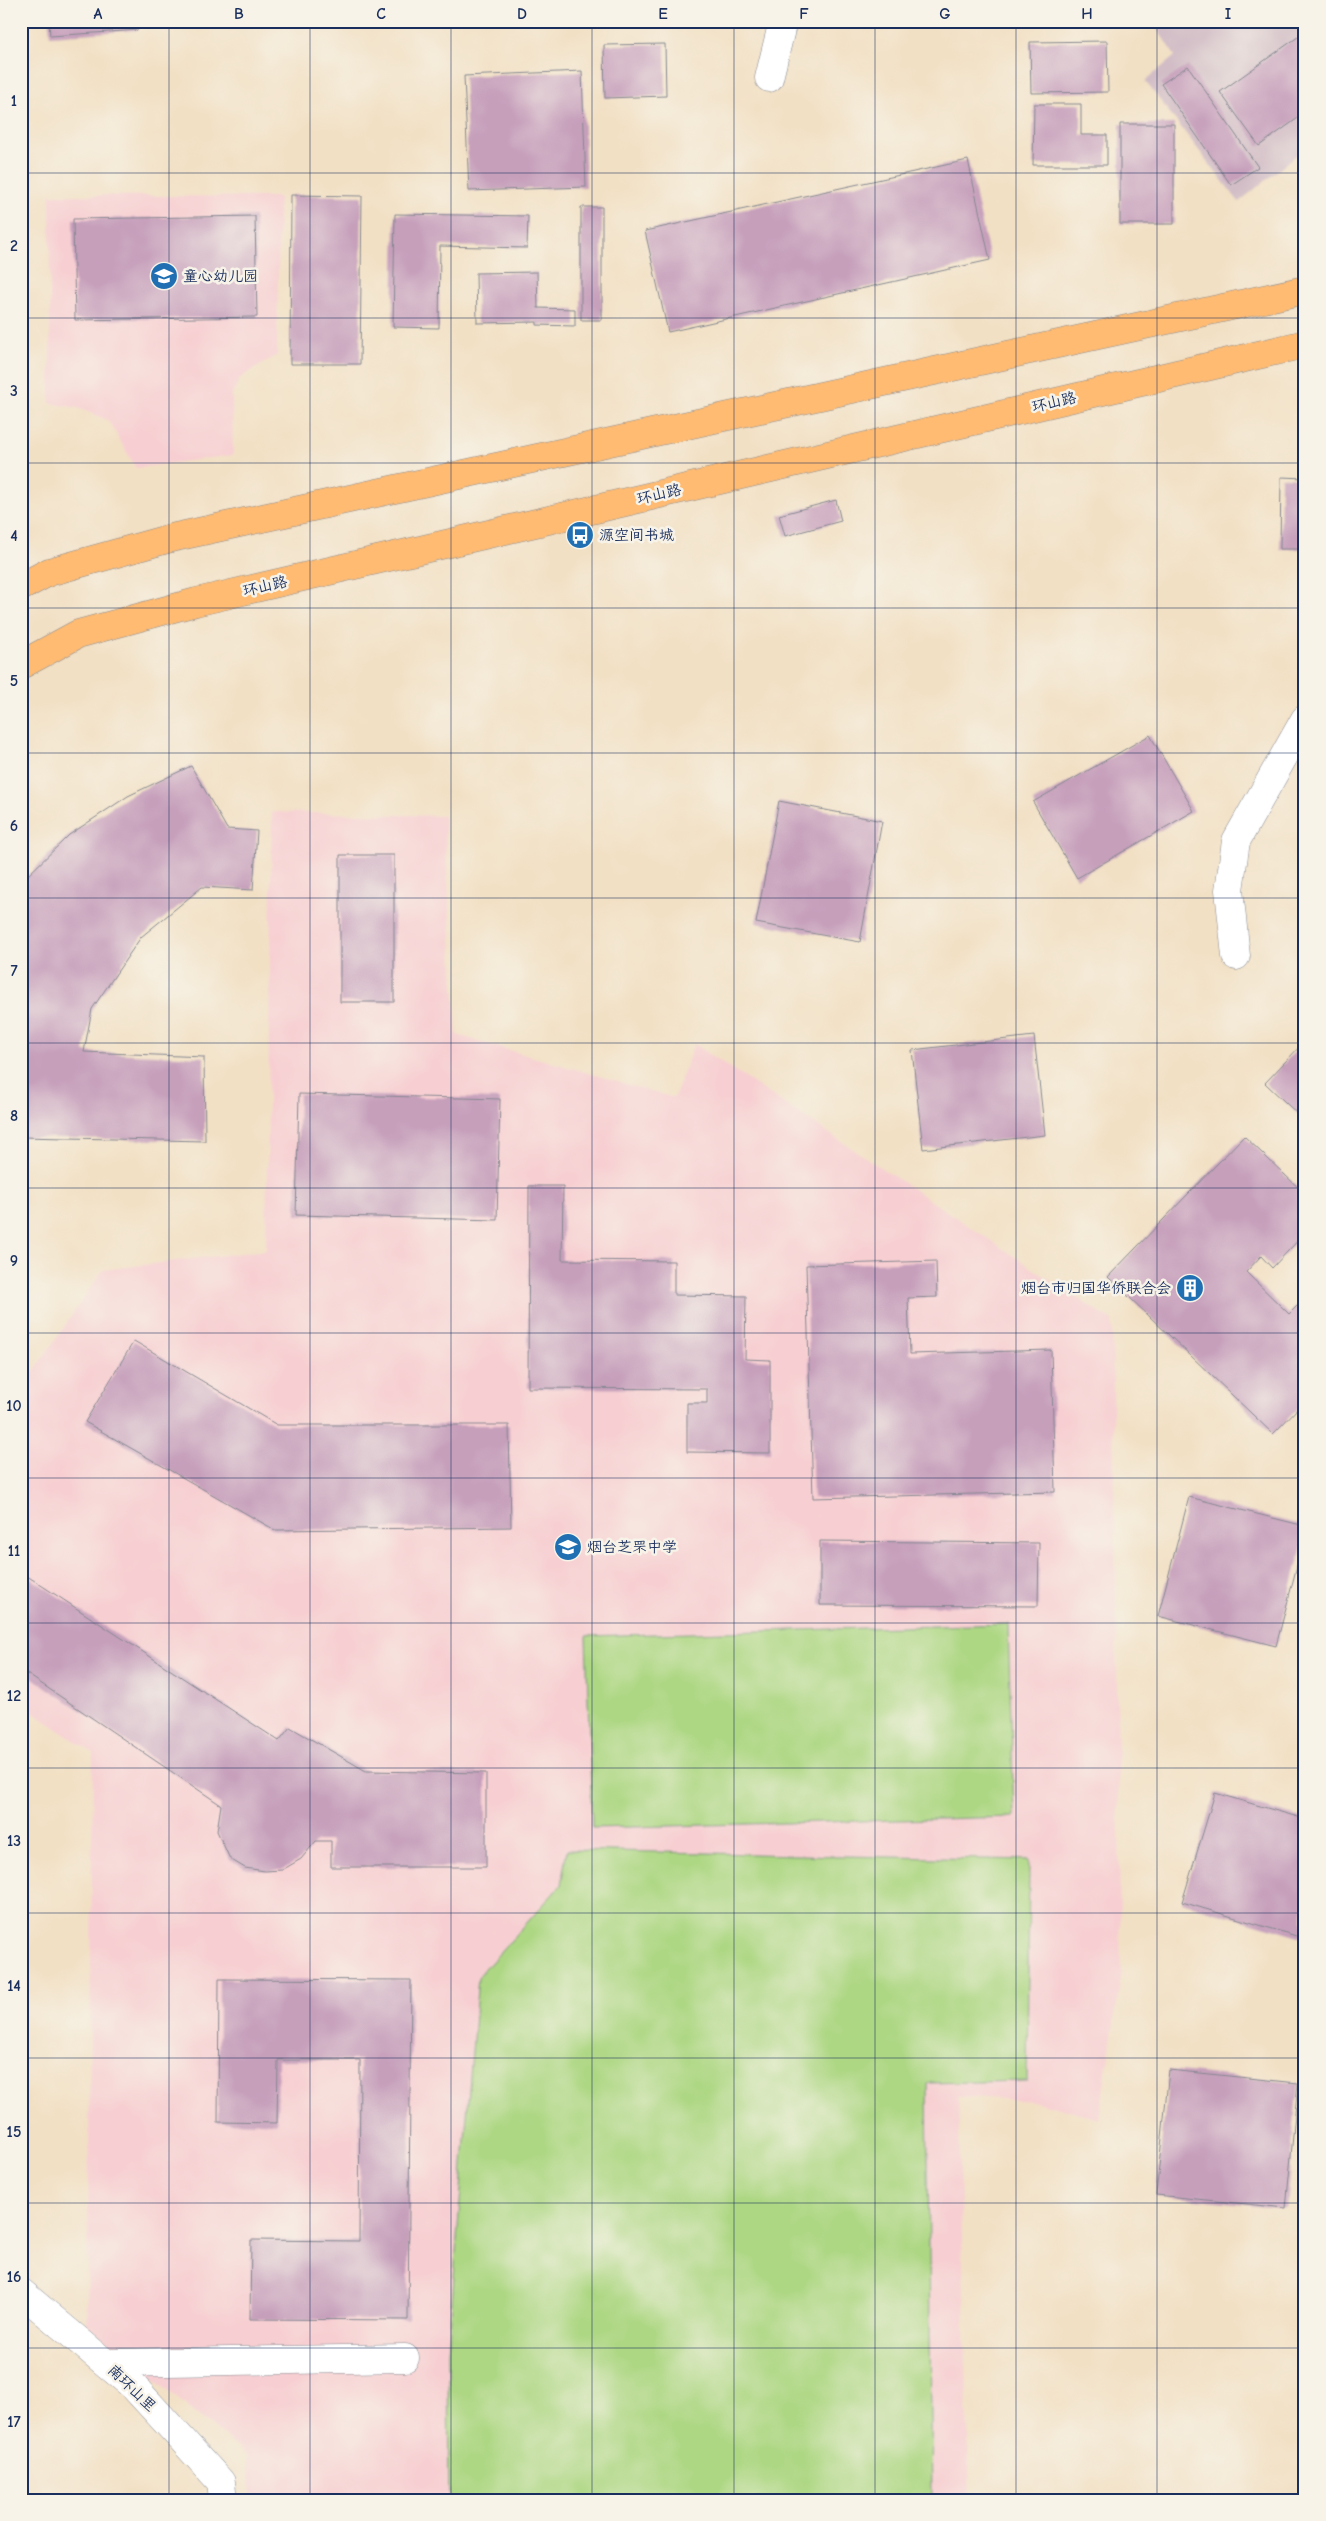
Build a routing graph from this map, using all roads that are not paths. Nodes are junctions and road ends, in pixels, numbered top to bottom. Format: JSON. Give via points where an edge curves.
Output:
{"nodes":[{"id":1,"x":783,"y":21,"type":"edge"},
{"id":2,"x":768,"y":78,"type":"dead end"},
{"id":3,"x":1305,"y":290,"type":"edge"},
{"id":4,"x":1305,"y":344,"type":"edge"},
{"id":5,"x":21,"y":587,"type":"edge"},
{"id":6,"x":21,"y":665,"type":"edge"},
{"id":7,"x":1305,"y":719,"type":"edge"},
{"id":8,"x":1236,"y":956,"type":"dead end"},
{"id":9,"x":21,"y":2292,"type":"edge"},
{"id":10,"x":405,"y":2358,"type":"dead end"},
{"id":11,"x":106,"y":2363,"type":"junction"},
{"id":12,"x":223,"y":2500,"type":"edge"}],
"edges":[{"from":1,"to":2,"type":"street"},
{"from":3,"to":5,"type":"main road","via":[[171,538],[49,572]]},
{"from":4,"to":6,"type":"main road","name":"环山路","via":[[196,602],[78,634]]},
{"from":7,"to":8,"type":"street","via":[[1236,841],[1229,890]]},
{"from":9,"to":11,"type":"street","name":"南环山里"},
{"from":10,"to":11,"type":"street"},
{"from":11,"to":12,"type":"street","name":"南环山里","via":[[134,2387],[220,2482]]}]}
